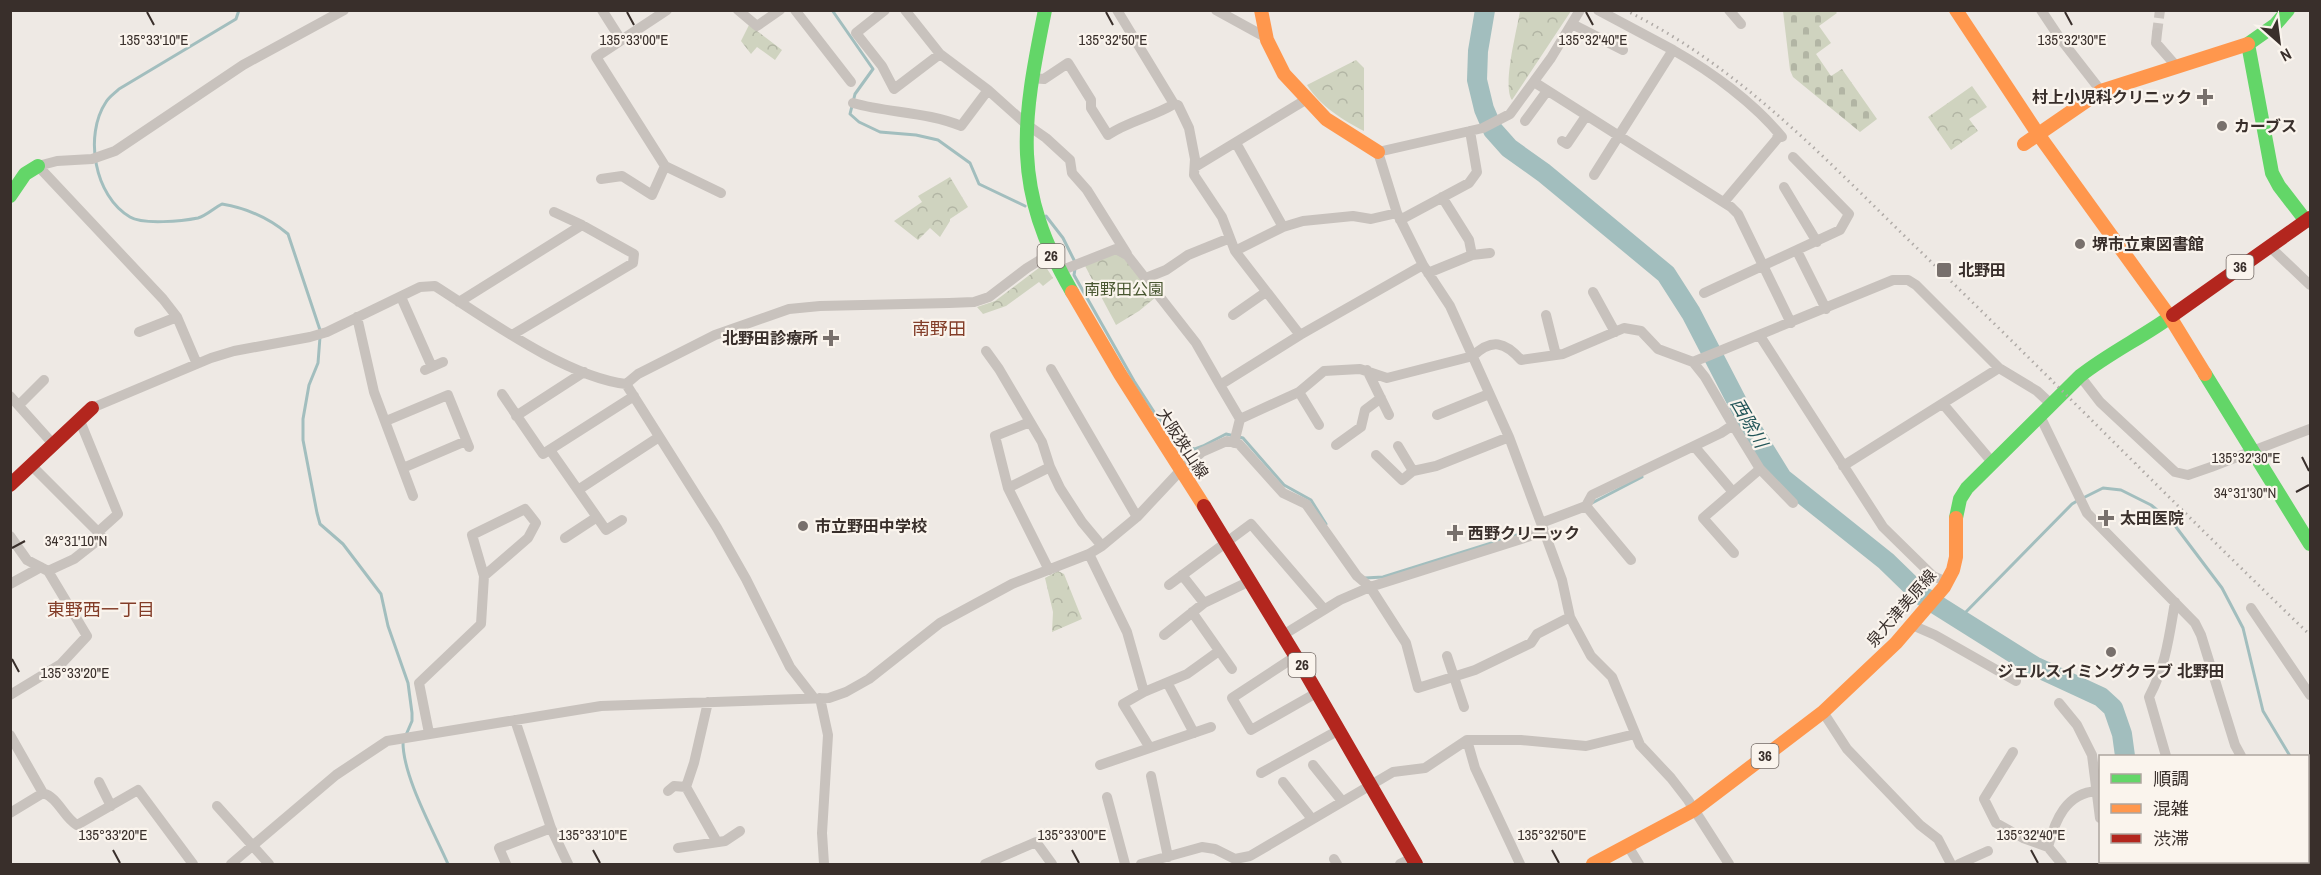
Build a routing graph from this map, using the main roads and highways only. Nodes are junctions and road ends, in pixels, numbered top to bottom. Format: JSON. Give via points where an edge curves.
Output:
{"nodes":[{"id":1,"x":1045,"y":10,"type":"edge"},
{"id":2,"x":1261,"y":10,"type":"edge"},
{"id":3,"x":2288,"y":10,"type":"edge"},
{"id":4,"x":1957,"y":11,"type":"edge"},
{"id":5,"x":2248,"y":44,"type":"junction"},
{"id":6,"x":2038,"y":134,"type":"junction"},
{"id":7,"x":2024,"y":144,"type":"dead end"},
{"id":8,"x":1378,"y":152,"type":"road end"},
{"id":9,"x":38,"y":166,"type":"road end"},
{"id":10,"x":10,"y":196,"type":"edge"},
{"id":11,"x":2308,"y":219,"type":"edge"},
{"id":12,"x":2170,"y":317,"type":"junction"},
{"id":13,"x":92,"y":408,"type":"road end"},
{"id":14,"x":12,"y":481,"type":"edge"},
{"id":15,"x":2310,"y":544,"type":"edge"},
{"id":16,"x":1409,"y":862,"type":"edge"},
{"id":17,"x":1593,"y":864,"type":"edge"}],
"edges":[{"from":1,"to":16,"type":"main road","name":"大阪狭山線","number":"26","via":[[1027,104],[1025,158],[1036,215],[1050,254],[1318,692]]},
{"from":2,"to":8,"type":"main road","via":[[1272,52],[1284,74],[1326,119]]},
{"from":3,"to":5,"type":"main road","via":[[2269,32]]},
{"from":4,"to":6,"type":"main road"},
{"from":5,"to":6,"type":"main road","via":[[2100,91]]},
{"from":5,"to":11,"type":"main road","via":[[2272,173]]},
{"from":6,"to":7,"type":"main road"},
{"from":6,"to":12,"type":"main road"},
{"from":9,"to":10,"type":"main road","via":[[25,174]]},
{"from":11,"to":12,"type":"main road","name":"泉大津美原線","number":"36"},
{"from":12,"to":15,"type":"main road"},
{"from":12,"to":17,"type":"main road","name":"泉大津美原線","number":"36","via":[[2080,376],[1967,488],[1960,499],[1955,525],[1953,570],[1944,587],[1914,623],[1823,712],[1694,810]]},
{"from":13,"to":14,"type":"main road"}]}
